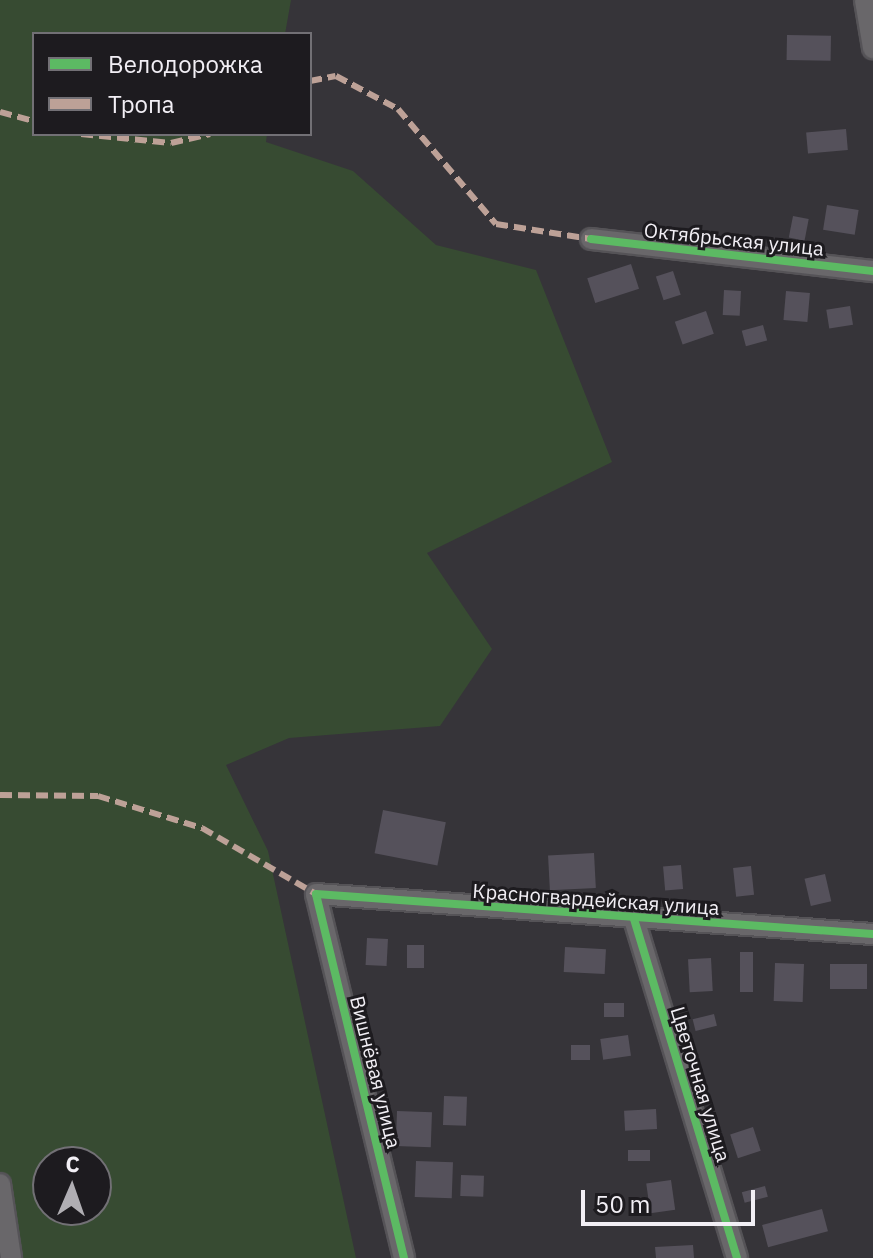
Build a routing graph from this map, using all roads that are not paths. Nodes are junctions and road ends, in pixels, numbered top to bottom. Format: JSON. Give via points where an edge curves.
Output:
{"nodes":[{"id":1,"x":865,"y":0,"type":"edge"},
{"id":2,"x":873,"y":48,"type":"edge"},
{"id":3,"x":591,"y":239,"type":"dead end"},
{"id":4,"x":873,"y":271,"type":"edge"},
{"id":5,"x":316,"y":894,"type":"joint"},
{"id":6,"x":634,"y":919,"type":"junction"},
{"id":7,"x":873,"y":934,"type":"edge"},
{"id":8,"x":0,"y":1184,"type":"edge"},
{"id":9,"x":11,"y":1258,"type":"edge"},
{"id":10,"x":404,"y":1258,"type":"edge"},
{"id":11,"x":737,"y":1258,"type":"edge"}],
"edges":[{"from":1,"to":2,"type":"street"},
{"from":3,"to":4,"type":"street","name":"Октябрьская улица"},
{"from":5,"to":6,"type":"street","name":"Красногвардейская улица"},
{"from":5,"to":10,"type":"street","name":"Вишнёвая улица"},
{"from":6,"to":7,"type":"street","name":"Красногвардейская улица"},
{"from":6,"to":11,"type":"street","name":"Цветочная улица"},
{"from":8,"to":9,"type":"street"}]}
